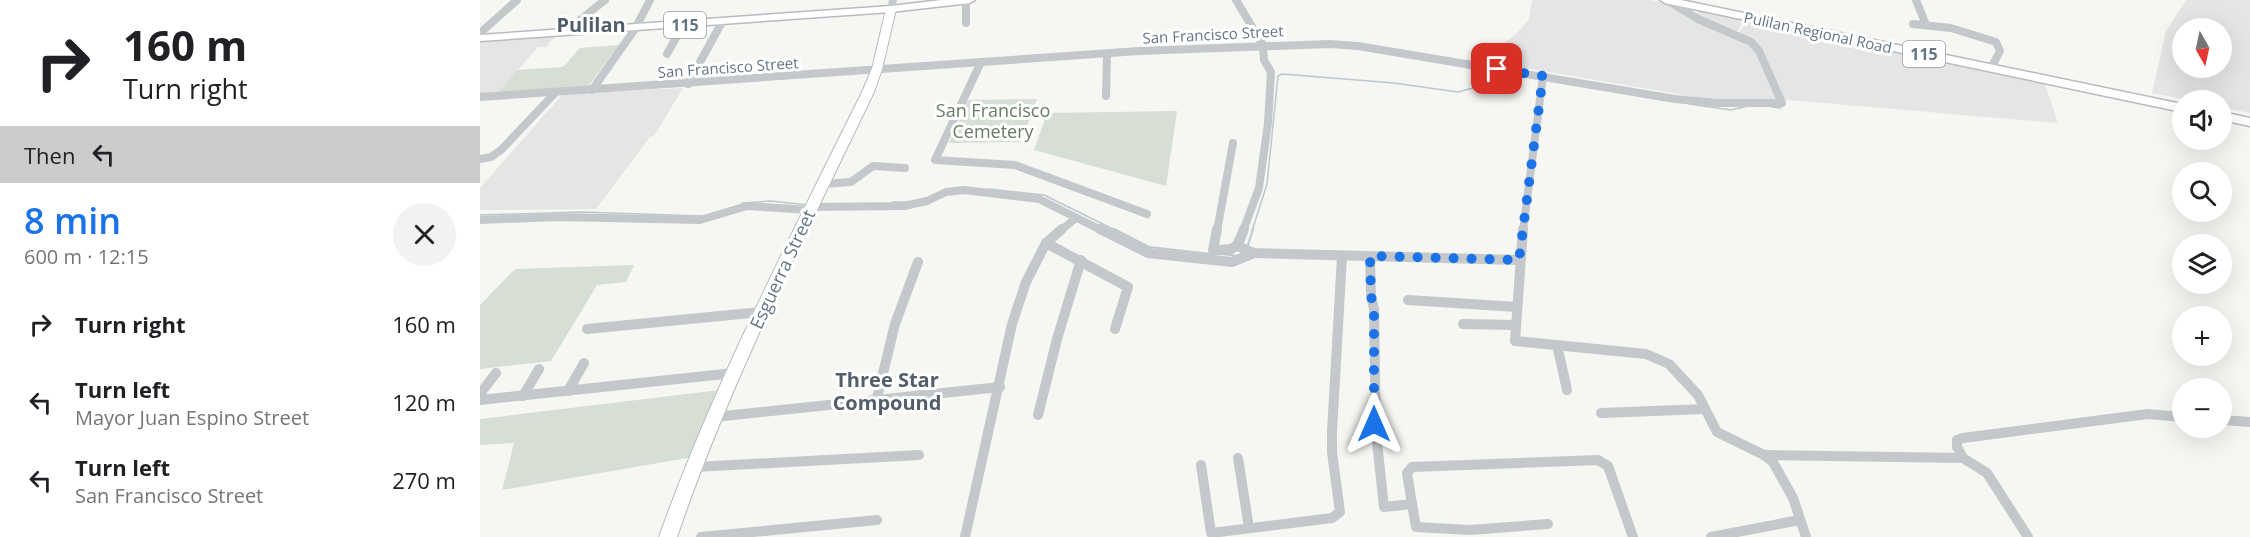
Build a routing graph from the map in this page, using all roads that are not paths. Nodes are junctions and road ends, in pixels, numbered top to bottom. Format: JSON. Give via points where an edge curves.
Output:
{"nodes":[{"id":1,"x":517,"y":0,"type":"edge"},
{"id":2,"x":605,"y":0,"type":"edge"},
{"id":3,"x":650,"y":0,"type":"edge"},
{"id":4,"x":967,"y":0,"type":"edge"},
{"id":5,"x":1236,"y":0,"type":"edge"},
{"id":6,"x":1666,"y":0,"type":"edge"},
{"id":7,"x":1916,"y":0,"type":"edge"},
{"id":8,"x":892,"y":5,"type":"edge"},
{"id":9,"x":722,"y":22,"type":"junction"},
{"id":10,"x":966,"y":23,"type":"dead end"},
{"id":11,"x":1913,"y":24,"type":"dead end"},
{"id":12,"x":683,"y":25,"type":"junction"},
{"id":13,"x":1926,"y":25,"type":"junction"},
{"id":14,"x":635,"y":28,"type":"junction"},
{"id":15,"x":565,"y":32,"type":"junction"},
{"id":16,"x":480,"y":36,"type":"edge"},
{"id":17,"x":1263,"y":45,"type":"junction"},
{"id":18,"x":667,"y":54,"type":"dead end"},
{"id":19,"x":1107,"y":54,"type":"junction"},
{"id":20,"x":981,"y":62,"type":"junction"},
{"id":21,"x":1990,"y":68,"type":"junction"},
{"id":22,"x":877,"y":69,"type":"junction"},
{"id":23,"x":1543,"y":76,"type":"junction"},
{"id":24,"x":688,"y":84,"type":"junction"},
{"id":25,"x":592,"y":90,"type":"junction"},
{"id":26,"x":556,"y":92,"type":"junction"},
{"id":27,"x":1106,"y":96,"type":"dead end"},
{"id":28,"x":480,"y":97,"type":"edge"},
{"id":29,"x":2172,"y":106,"type":"edge"},
{"id":30,"x":2232,"y":118,"type":"edge"},
{"id":31,"x":2250,"y":122,"type":"edge"},
{"id":32,"x":1233,"y":143,"type":"dead end"},
{"id":33,"x":480,"y":159,"type":"edge"},
{"id":34,"x":905,"y":168,"type":"dead end"},
{"id":35,"x":823,"y":184,"type":"junction"},
{"id":36,"x":810,"y":208,"type":"junction"},
{"id":37,"x":1147,"y":214,"type":"dead end"},
{"id":38,"x":1076,"y":218,"type":"junction"},
{"id":39,"x":480,"y":220,"type":"edge"},
{"id":40,"x":1046,"y":243,"type":"junction"},
{"id":41,"x":1238,"y":246,"type":"junction"},
{"id":42,"x":1254,"y":253,"type":"junction"},
{"id":43,"x":1342,"y":256,"type":"junction"},
{"id":44,"x":1370,"y":256,"type":"junction"},
{"id":45,"x":1081,"y":260,"type":"junction"},
{"id":46,"x":1519,"y":260,"type":"junction"},
{"id":47,"x":918,"y":262,"type":"dead end"},
{"id":48,"x":1408,"y":300,"type":"dead end"},
{"id":49,"x":1517,"y":307,"type":"junction"},
{"id":50,"x":761,"y":312,"type":"junction"},
{"id":51,"x":1463,"y":324,"type":"dead end"},
{"id":52,"x":1516,"y":326,"type":"junction"},
{"id":53,"x":587,"y":329,"type":"dead end"},
{"id":54,"x":1115,"y":329,"type":"dead end"},
{"id":55,"x":1557,"y":345,"type":"junction"},
{"id":56,"x":584,"y":363,"type":"dead end"},
{"id":57,"x":539,"y":369,"type":"dead end"},
{"id":58,"x":496,"y":373,"type":"dead end"},
{"id":59,"x":734,"y":373,"type":"junction"},
{"id":60,"x":1000,"y":387,"type":"junction"},
{"id":61,"x":1568,"y":390,"type":"dead end"},
{"id":62,"x":568,"y":391,"type":"junction"},
{"id":63,"x":480,"y":394,"type":"edge"},
{"id":64,"x":523,"y":396,"type":"junction"},
{"id":65,"x":878,"y":398,"type":"junction"},
{"id":66,"x":480,"y":400,"type":"edge"},
{"id":67,"x":1704,"y":408,"type":"junction"},
{"id":68,"x":1600,"y":413,"type":"dead end"},
{"id":69,"x":1038,"y":415,"type":"dead end"},
{"id":70,"x":2172,"y":416,"type":"edge"},
{"id":71,"x":715,"y":417,"type":"junction"},
{"id":72,"x":2232,"y":421,"type":"edge"},
{"id":73,"x":2250,"y":422,"type":"edge"},
{"id":74,"x":919,"y":455,"type":"dead end"},
{"id":75,"x":1764,"y":455,"type":"junction"},
{"id":76,"x":1238,"y":458,"type":"dead end"},
{"id":77,"x":1963,"y":458,"type":"junction"},
{"id":78,"x":1201,"y":465,"type":"dead end"},
{"id":79,"x":695,"y":467,"type":"junction"},
{"id":80,"x":1412,"y":504,"type":"junction"},
{"id":81,"x":877,"y":520,"type":"dead end"},
{"id":82,"x":1800,"y":520,"type":"junction"},
{"id":83,"x":1548,"y":524,"type":"dead end"},
{"id":84,"x":1249,"y":528,"type":"junction"},
{"id":85,"x":668,"y":537,"type":"edge"},
{"id":86,"x":701,"y":537,"type":"edge"},
{"id":87,"x":965,"y":537,"type":"edge"},
{"id":88,"x":1633,"y":537,"type":"edge"},
{"id":89,"x":1711,"y":537,"type":"edge"},
{"id":90,"x":1806,"y":537,"type":"edge"},
{"id":91,"x":2028,"y":537,"type":"edge"}],
"edges":[{"from":1,"to":16,"type":"street"},
{"from":2,"to":15,"type":"street"},
{"from":3,"to":14,"type":"street"},
{"from":4,"to":8,"type":"main road","number":"115"},
{"from":4,"to":10,"type":"street"},
{"from":5,"to":17,"type":"street"},
{"from":6,"to":21,"type":"main road","name":"Pulilan Regional Road","number":"115"},
{"from":6,"to":23,"type":"street","name":"San Francisco Street","via":[[1751,42],[1759,51],[1782,103],[1717,104]]},
{"from":7,"to":13,"type":"street"},
{"from":8,"to":9,"type":"main road","number":"115"},
{"from":8,"to":22,"type":"main road","name":"Esguerra Street"},
{"from":9,"to":12,"type":"main road","number":"115"},
{"from":9,"to":24,"type":"street"},
{"from":11,"to":13,"type":"street"},
{"from":12,"to":14,"type":"main road","number":"115"},
{"from":12,"to":18,"type":"street"},
{"from":13,"to":21,"type":"street","via":[[1996,42],[2000,51]]},
{"from":14,"to":15,"type":"main road","number":"115"},
{"from":14,"to":25,"type":"street"},
{"from":15,"to":16,"type":"main road","number":"115"},
{"from":17,"to":19,"type":"street","name":"San Francisco Street"},
{"from":17,"to":23,"type":"street","name":"San Francisco Street","via":[[1358,46]]},
{"from":17,"to":41,"type":"street","via":[[1264,60],[1271,72],[1266,138],[1259,188]]},
{"from":19,"to":20,"type":"street","name":"San Francisco Street"},
{"from":19,"to":27,"type":"street"},
{"from":20,"to":22,"type":"street","name":"San Francisco Street"},
{"from":20,"to":37,"type":"street","via":[[935,160],[1016,165]]},
{"from":21,"to":29,"type":"main road","name":"Pulilan Regional Road","number":"115"},
{"from":22,"to":24,"type":"street","name":"San Francisco Street"},
{"from":22,"to":35,"type":"main road","name":"Esguerra Street"},
{"from":23,"to":46,"type":"street"},
{"from":24,"to":25,"type":"street","name":"San Francisco Street"},
{"from":25,"to":26,"type":"street","name":"San Francisco Street"},
{"from":26,"to":28,"type":"street","name":"San Francisco Street"},
{"from":26,"to":33,"type":"street","via":[[501,150]]},
{"from":30,"to":31,"type":"main road"},
{"from":32,"to":41,"type":"street","via":[[1212,248],[1229,250]]},
{"from":34,"to":35,"type":"street","via":[[873,166],[851,182]]},
{"from":35,"to":36,"type":"main road","name":"Esguerra Street"},
{"from":36,"to":38,"type":"street","via":[[904,206],[964,190],[1035,198]]},
{"from":36,"to":39,"type":"street","via":[[747,206],[700,220]]},
{"from":36,"to":50,"type":"main road","name":"Esguerra Street"},
{"from":38,"to":40,"type":"street"},
{"from":38,"to":42,"type":"street","via":[[1148,253],[1232,262]]},
{"from":40,"to":45,"type":"street"},
{"from":40,"to":60,"type":"street","via":[[1026,282],[1012,324]]},
{"from":41,"to":42,"type":"street"},
{"from":42,"to":43,"type":"street"},
{"from":43,"to":44,"type":"street"},
{"from":43,"to":84,"type":"street","via":[[1332,432],[1340,512],[1332,518]]},
{"from":44,"to":46,"type":"street"},
{"from":44,"to":80,"type":"street","via":[[1377,465],[1384,507]]},
{"from":45,"to":54,"type":"street","via":[[1128,287]]},
{"from":45,"to":69,"type":"street"},
{"from":46,"to":49,"type":"street"},
{"from":47,"to":65,"type":"street","via":[[895,324]]},
{"from":48,"to":49,"type":"street"},
{"from":49,"to":52,"type":"street"},
{"from":50,"to":53,"type":"street"},
{"from":50,"to":59,"type":"main road","name":"Esguerra Street"},
{"from":51,"to":52,"type":"street"},
{"from":52,"to":55,"type":"street","via":[[1515,341]]},
{"from":55,"to":61,"type":"street"},
{"from":55,"to":67,"type":"street","via":[[1660,358],[1686,381]]},
{"from":56,"to":62,"type":"street"},
{"from":57,"to":64,"type":"street"},
{"from":58,"to":63,"type":"street"},
{"from":59,"to":62,"type":"street"},
{"from":59,"to":71,"type":"main road","name":"Esguerra Street"},
{"from":60,"to":65,"type":"street"},
{"from":60,"to":87,"type":"street"},
{"from":62,"to":64,"type":"street"},
{"from":64,"to":66,"type":"street"},
{"from":65,"to":71,"type":"street"},
{"from":67,"to":68,"type":"street"},
{"from":67,"to":75,"type":"street","via":[[1717,432]]},
{"from":70,"to":77,"type":"street","via":[[2148,414],[1963,438],[1957,440],[1957,447]]},
{"from":71,"to":79,"type":"main road","name":"Esguerra Street"},
{"from":72,"to":73,"type":"street"},
{"from":74,"to":79,"type":"street"},
{"from":75,"to":77,"type":"street"},
{"from":75,"to":82,"type":"street","via":[[1781,473]]},
{"from":76,"to":84,"type":"street"},
{"from":77,"to":91,"type":"street","via":[[1994,482]]},
{"from":78,"to":84,"type":"street","via":[[1209,531],[1212,534]]},
{"from":79,"to":85,"type":"main road","name":"Esguerra Street"},
{"from":80,"to":83,"type":"street","via":[[1416,527],[1470,530]]},
{"from":80,"to":88,"type":"street","via":[[1407,473],[1412,467],[1598,460],[1608,466]]},
{"from":81,"to":86,"type":"street"},
{"from":82,"to":89,"type":"street"},
{"from":82,"to":90,"type":"street"}]}
